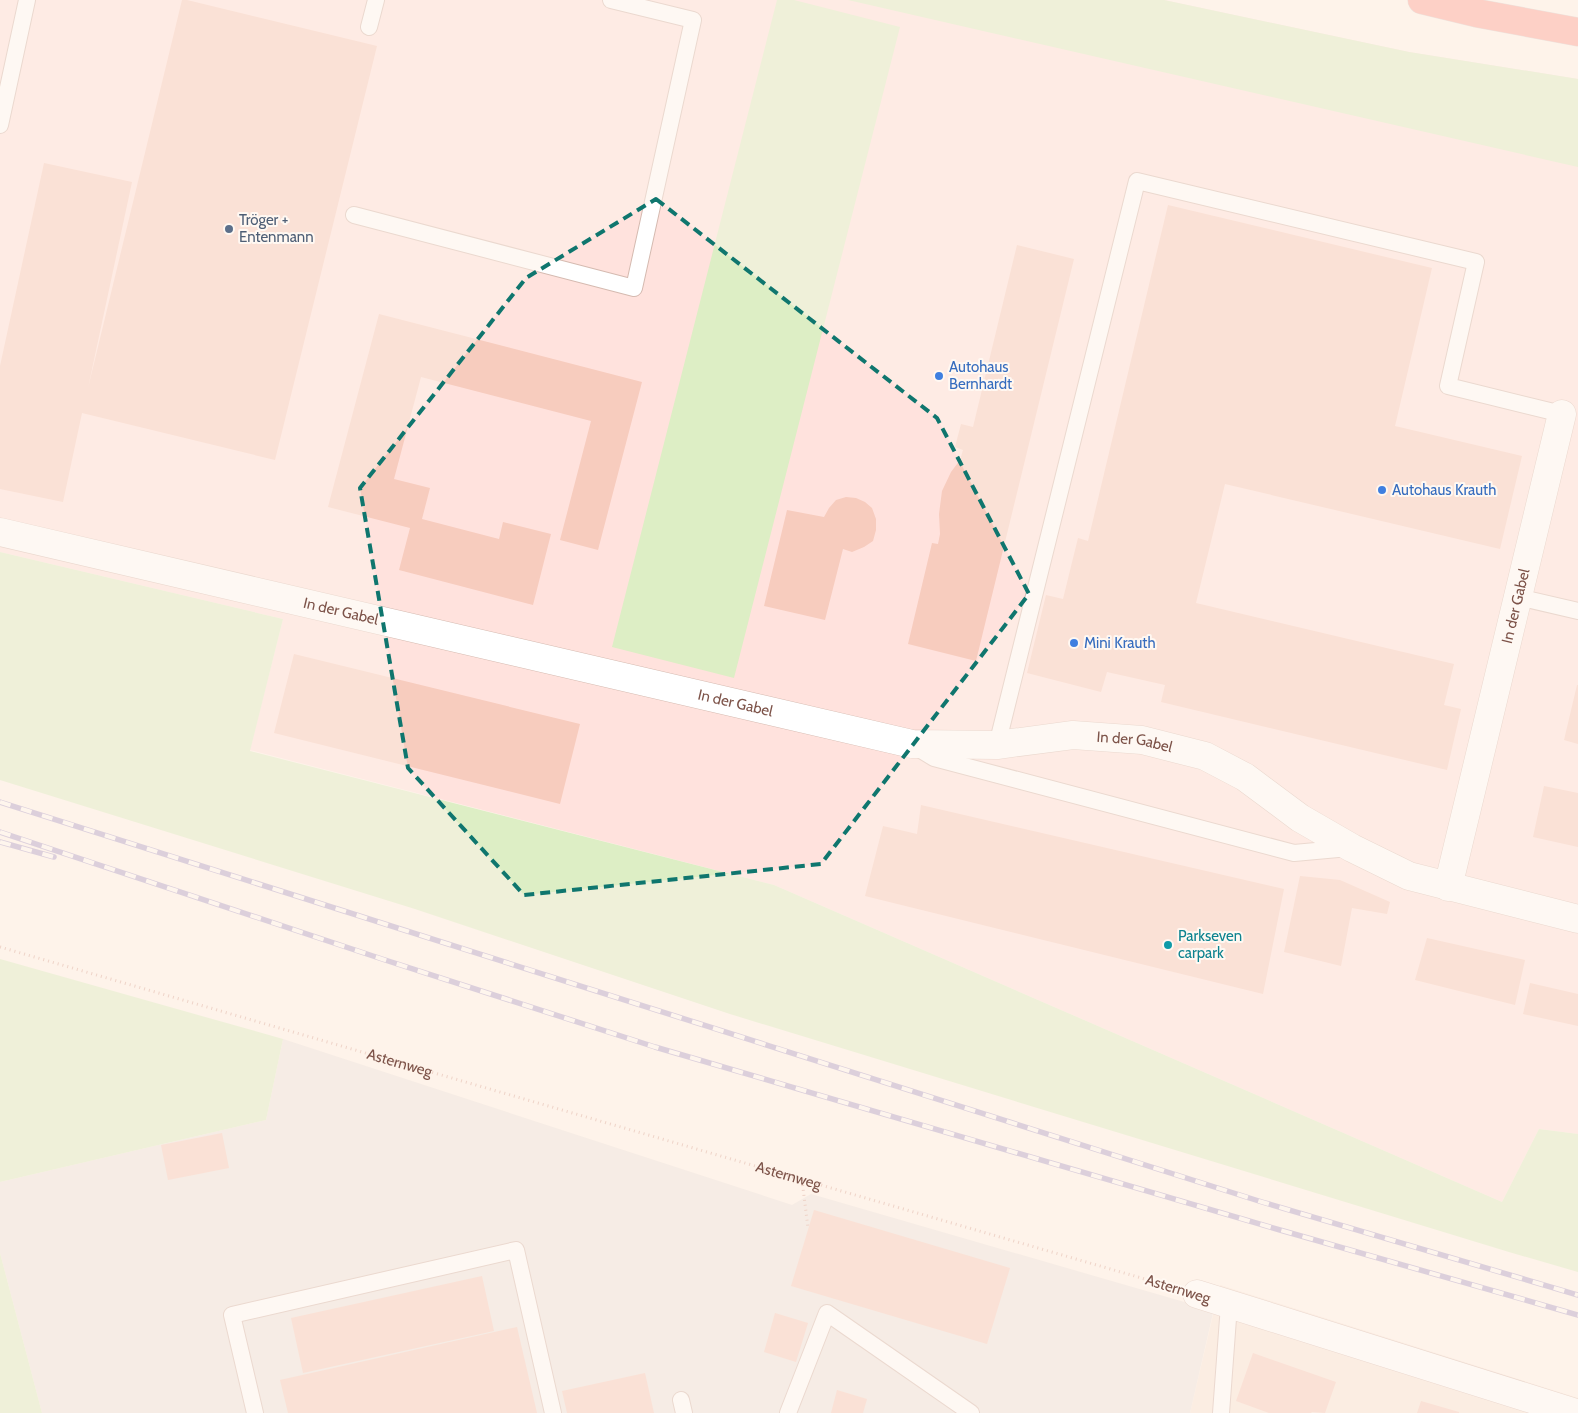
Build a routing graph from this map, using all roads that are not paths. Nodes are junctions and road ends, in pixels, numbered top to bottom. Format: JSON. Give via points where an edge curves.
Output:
{"nodes":[{"id":1,"x":27,"y":0,"type":"edge"},
{"id":2,"x":376,"y":0,"type":"edge"},
{"id":3,"x":611,"y":0,"type":"edge"},
{"id":4,"x":1422,"y":0,"type":"edge"},
{"id":5,"x":369,"y":27,"type":"dead end"},
{"id":6,"x":1578,"y":32,"type":"edge"},
{"id":7,"x":5,"y":86,"type":"edge"},
{"id":8,"x":0,"y":125,"type":"edge"},
{"id":9,"x":354,"y":215,"type":"dead end"},
{"id":10,"x":1562,"y":414,"type":"joint"},
{"id":11,"x":0,"y":532,"type":"edge"},
{"id":12,"x":1518,"y":597,"type":"junction"},
{"id":13,"x":1578,"y":611,"type":"edge"},
{"id":14,"x":912,"y":744,"type":"junction"},
{"id":15,"x":997,"y":745,"type":"junction"},
{"id":16,"x":1352,"y":848,"type":"junction"},
{"id":17,"x":1448,"y":887,"type":"junction"},
{"id":18,"x":1578,"y":919,"type":"edge"},
{"id":19,"x":1197,"y":1294,"type":"road end"},
{"id":20,"x":1230,"y":1305,"type":"junction"},
{"id":21,"x":255,"y":1413,"type":"edge"},
{"id":22,"x":553,"y":1413,"type":"edge"},
{"id":23,"x":788,"y":1413,"type":"edge"},
{"id":24,"x":971,"y":1413,"type":"edge"},
{"id":25,"x":1221,"y":1413,"type":"edge"},
{"id":26,"x":1576,"y":1413,"type":"edge"}],
"edges":[{"from":1,"to":7,"type":"lane"},
{"from":2,"to":5,"type":"lane"},
{"from":3,"to":9,"type":"lane","via":[[693,20],[634,288]]},
{"from":4,"to":6,"type":"highway"},
{"from":7,"to":8,"type":"lane"},
{"from":10,"to":12,"type":"street","name":"In der Gabel"},
{"from":10,"to":15,"type":"lane","via":[[1448,386],[1476,262],[1137,181]]},
{"from":11,"to":14,"type":"street","name":"In der Gabel"},
{"from":12,"to":13,"type":"lane"},
{"from":12,"to":17,"type":"street","name":"In der Gabel"},
{"from":14,"to":15,"type":"street","name":"In der Gabel"},
{"from":14,"to":16,"type":"lane","via":[[934,758],[1294,853]]},
{"from":15,"to":16,"type":"street","name":"In der Gabel","via":[[1073,735],[1142,740],[1204,756],[1245,777],[1300,818]]},
{"from":16,"to":17,"type":"street","name":"In der Gabel","via":[[1409,876]]},
{"from":17,"to":18,"type":"street","name":"In der Gabel"},
{"from":19,"to":20,"type":"street","name":"Asternweg"},
{"from":20,"to":25,"type":"lane"},
{"from":20,"to":26,"type":"street","name":"Asternweg"},
{"from":21,"to":22,"type":"lane","via":[[232,1314],[516,1250]]},
{"from":23,"to":24,"type":"lane","via":[[827,1313]]}]}
